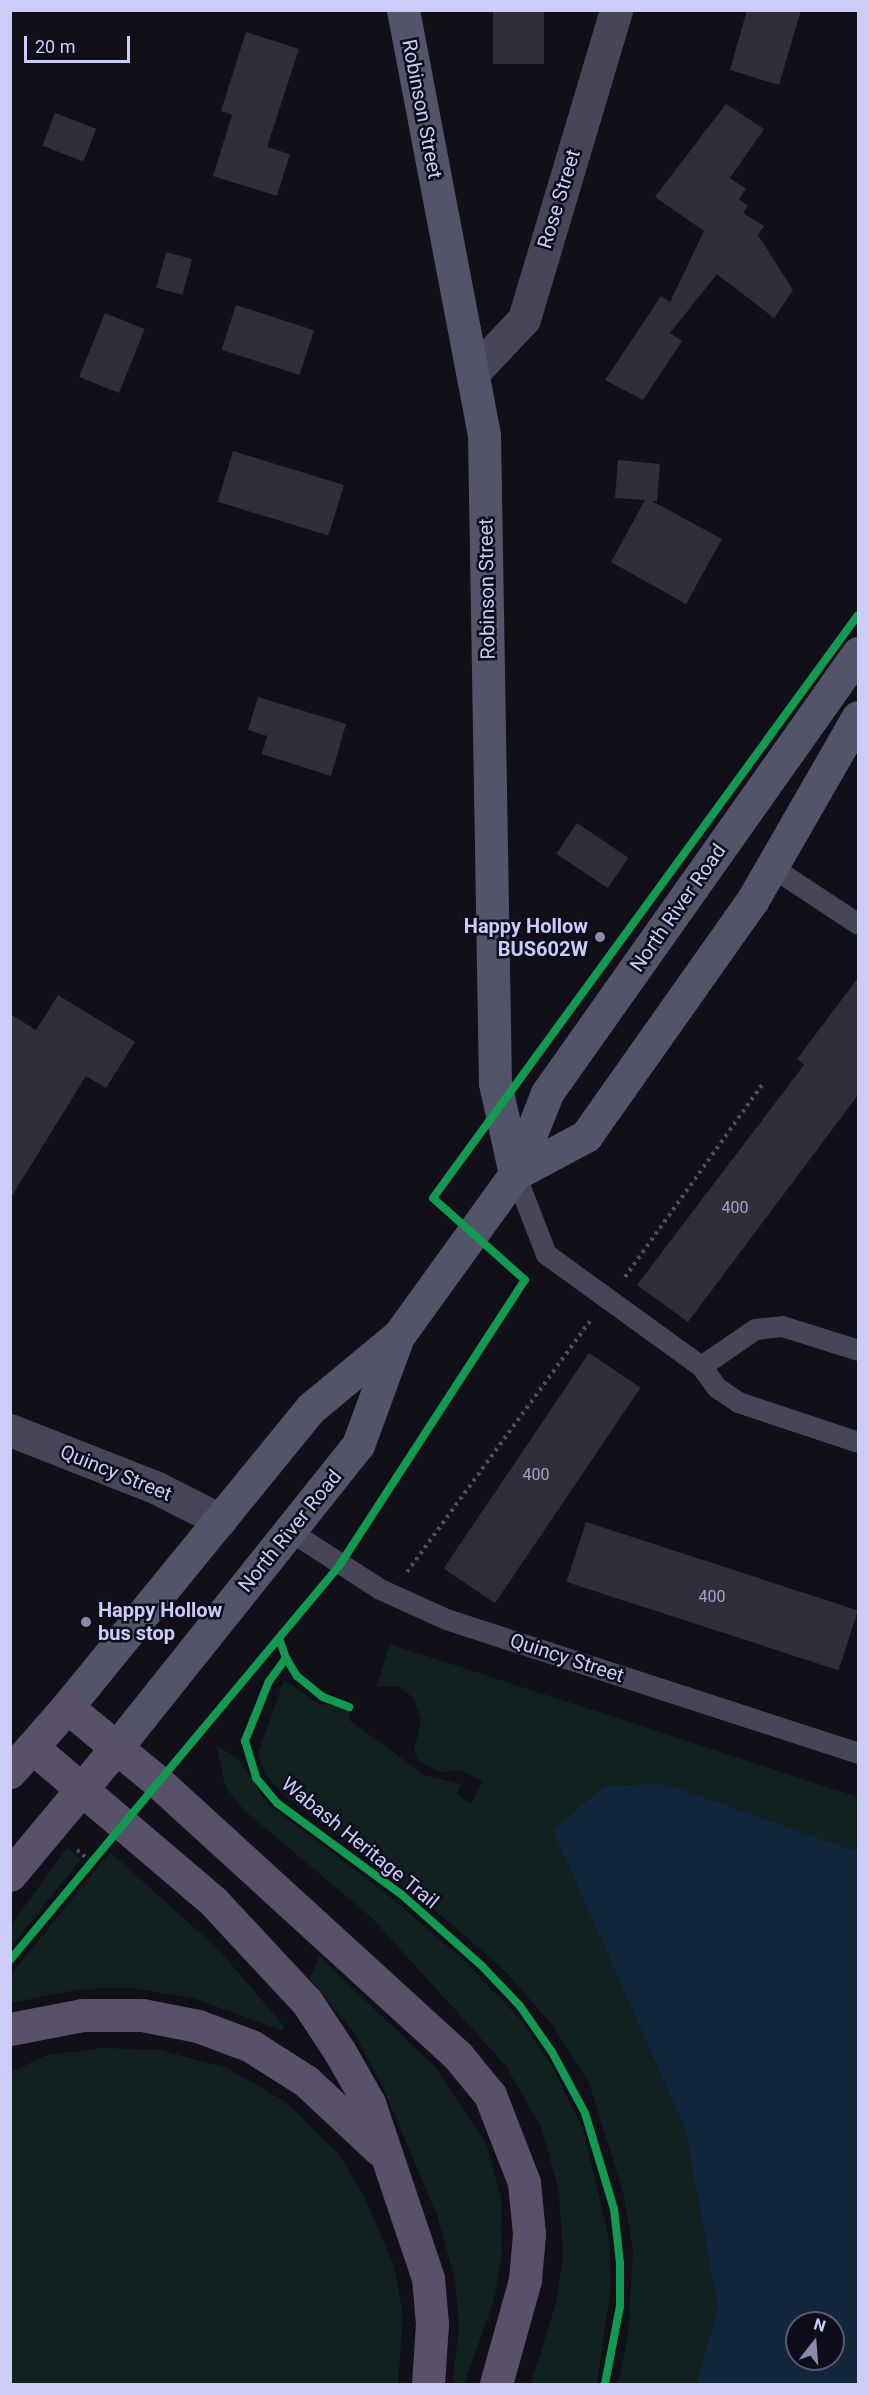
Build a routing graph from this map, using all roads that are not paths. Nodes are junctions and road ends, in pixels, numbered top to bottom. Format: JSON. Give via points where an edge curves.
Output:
{"nodes":[{"id":1,"x":403,"y":10,"type":"edge"},
{"id":2,"x":616,"y":10,"type":"edge"},
{"id":3,"x":475,"y":371,"type":"junction"},
{"id":4,"x":858,"y":653,"type":"edge"},
{"id":5,"x":858,"y":717,"type":"edge"},
{"id":6,"x":772,"y":867,"type":"junction"},
{"id":7,"x":858,"y":924,"type":"edge"},
{"id":8,"x":515,"y":1174,"type":"junction"},
{"id":9,"x":399,"y":1335,"type":"junction"},
{"id":10,"x":858,"y":1350,"type":"edge"},
{"id":11,"x":701,"y":1366,"type":"junction"},
{"id":12,"x":10,"y":1430,"type":"edge"},
{"id":13,"x":858,"y":1442,"type":"edge"},
{"id":14,"x":220,"y":1520,"type":"junction"},
{"id":15,"x":290,"y":1531,"type":"junction"},
{"id":16,"x":67,"y":1707,"type":"junction"},
{"id":17,"x":32,"y":1747,"type":"junction"},
{"id":18,"x":116,"y":1748,"type":"junction"},
{"id":19,"x":858,"y":1752,"type":"edge"},
{"id":20,"x":10,"y":1772,"type":"edge"},
{"id":21,"x":83,"y":1789,"type":"junction"},
{"id":22,"x":10,"y":1875,"type":"edge"},
{"id":23,"x":10,"y":2030,"type":"edge"},
{"id":24,"x":385,"y":2156,"type":"junction"},
{"id":25,"x":428,"y":2385,"type":"edge"},
{"id":26,"x":496,"y":2385,"type":"edge"}],
"edges":[{"from":1,"to":3,"type":"main road","name":"Robinson Street"},
{"from":2,"to":3,"type":"street","name":"Rose Street","via":[[524,319]]},
{"from":3,"to":8,"type":"main road","name":"Robinson Street","via":[[484,435],[495,1083]]},
{"from":4,"to":8,"type":"main road","name":"North River Road","via":[[547,1093]]},
{"from":5,"to":6,"type":"main road","name":"North River Road"},
{"from":6,"to":7,"type":"lane"},
{"from":6,"to":8,"type":"main road","name":"North River Road","via":[[586,1136]]},
{"from":8,"to":9,"type":"main road","name":"North River Road"},
{"from":8,"to":11,"type":"lane","via":[[546,1254]]},
{"from":9,"to":14,"type":"main road","name":"North River Road","via":[[312,1408]]},
{"from":9,"to":15,"type":"main road","name":"North River Road","via":[[358,1445]]},
{"from":10,"to":11,"type":"lane","via":[[782,1326],[754,1329]]},
{"from":11,"to":13,"type":"lane","via":[[716,1387],[738,1402]]},
{"from":12,"to":14,"type":"street","name":"Quincy Street","via":[[157,1488]]},
{"from":14,"to":16,"type":"main road","name":"North River Road"},
{"from":15,"to":18,"type":"main road","name":"North River Road"},
{"from":15,"to":19,"type":"lane","name":"Quincy Street","via":[[380,1590],[446,1619]]},
{"from":16,"to":17,"type":"main road","name":"North River Road"},
{"from":16,"to":18,"type":"main road"},
{"from":17,"to":20,"type":"main road","name":"North River Road"},
{"from":17,"to":21,"type":"main road"},
{"from":18,"to":21,"type":"main road","name":"North River Road"},
{"from":18,"to":26,"type":"main road","via":[[458,2056],[490,2095],[524,2182],[529,2234],[525,2280]]},
{"from":21,"to":22,"type":"main road","name":"North River Road"},
{"from":21,"to":24,"type":"main road","via":[[213,1901],[307,2002],[369,2103]]},
{"from":23,"to":24,"type":"main road","via":[[83,2015],[142,2015],[198,2026],[250,2046],[306,2081]]},
{"from":24,"to":25,"type":"main road","via":[[428,2278],[432,2324]]}]}
